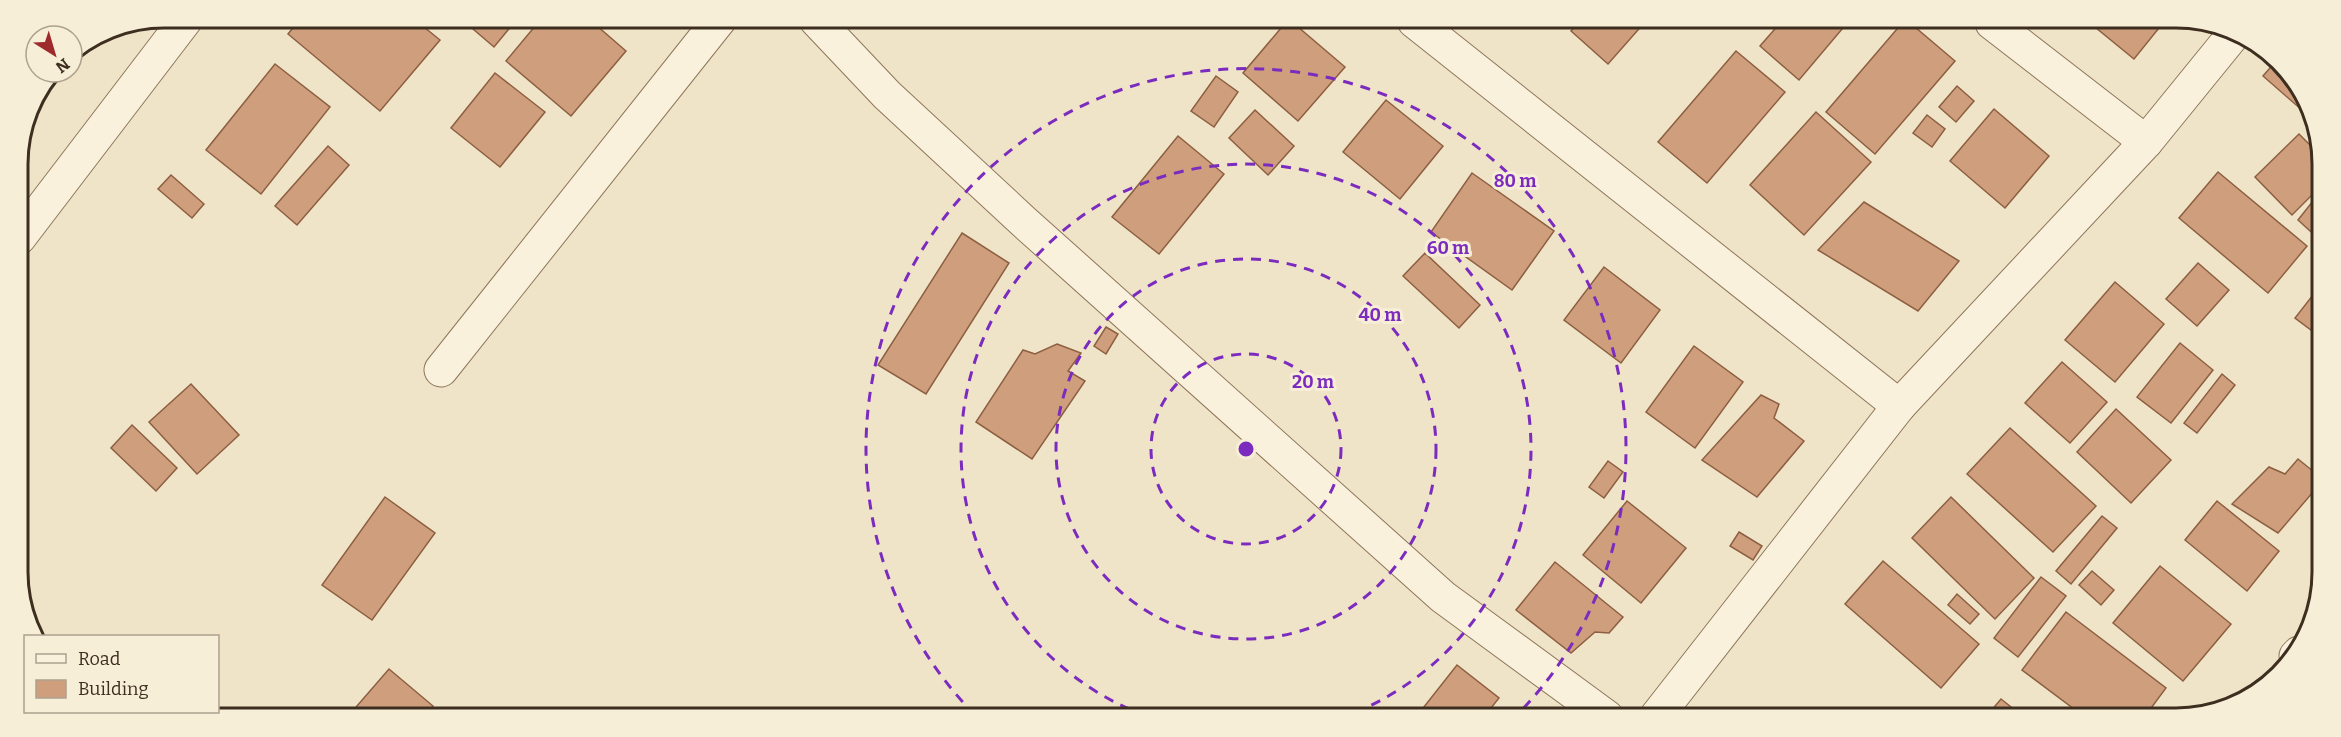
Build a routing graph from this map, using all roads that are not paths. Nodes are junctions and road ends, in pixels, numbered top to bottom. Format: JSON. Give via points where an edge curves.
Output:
{"nodes":[{"id":1,"x":1423,"y":28,"type":"edge"},
{"id":2,"x":2000,"y":28,"type":"edge"},
{"id":3,"x":179,"y":29,"type":"edge"},
{"id":4,"x":712,"y":29,"type":"edge"},
{"id":5,"x":824,"y":29,"type":"edge"},
{"id":6,"x":2230,"y":40,"type":"edge"},
{"id":7,"x":2146,"y":142,"type":"junction"},
{"id":8,"x":29,"y":225,"type":"edge"},
{"id":9,"x":441,"y":370,"type":"dead end"},
{"id":10,"x":1899,"y":406,"type":"junction"},
{"id":11,"x":1595,"y":708,"type":"edge"},
{"id":12,"x":1663,"y":708,"type":"edge"}],
"edges":[{"from":1,"to":10,"type":"street"},
{"from":2,"to":7,"type":"street"},
{"from":3,"to":8,"type":"street"},
{"from":4,"to":9,"type":"street"},
{"from":5,"to":11,"type":"street","via":[[887,94],[1023,221],[1443,597]]},
{"from":6,"to":7,"type":"street"},
{"from":7,"to":10,"type":"street"},
{"from":10,"to":12,"type":"street"}]}
